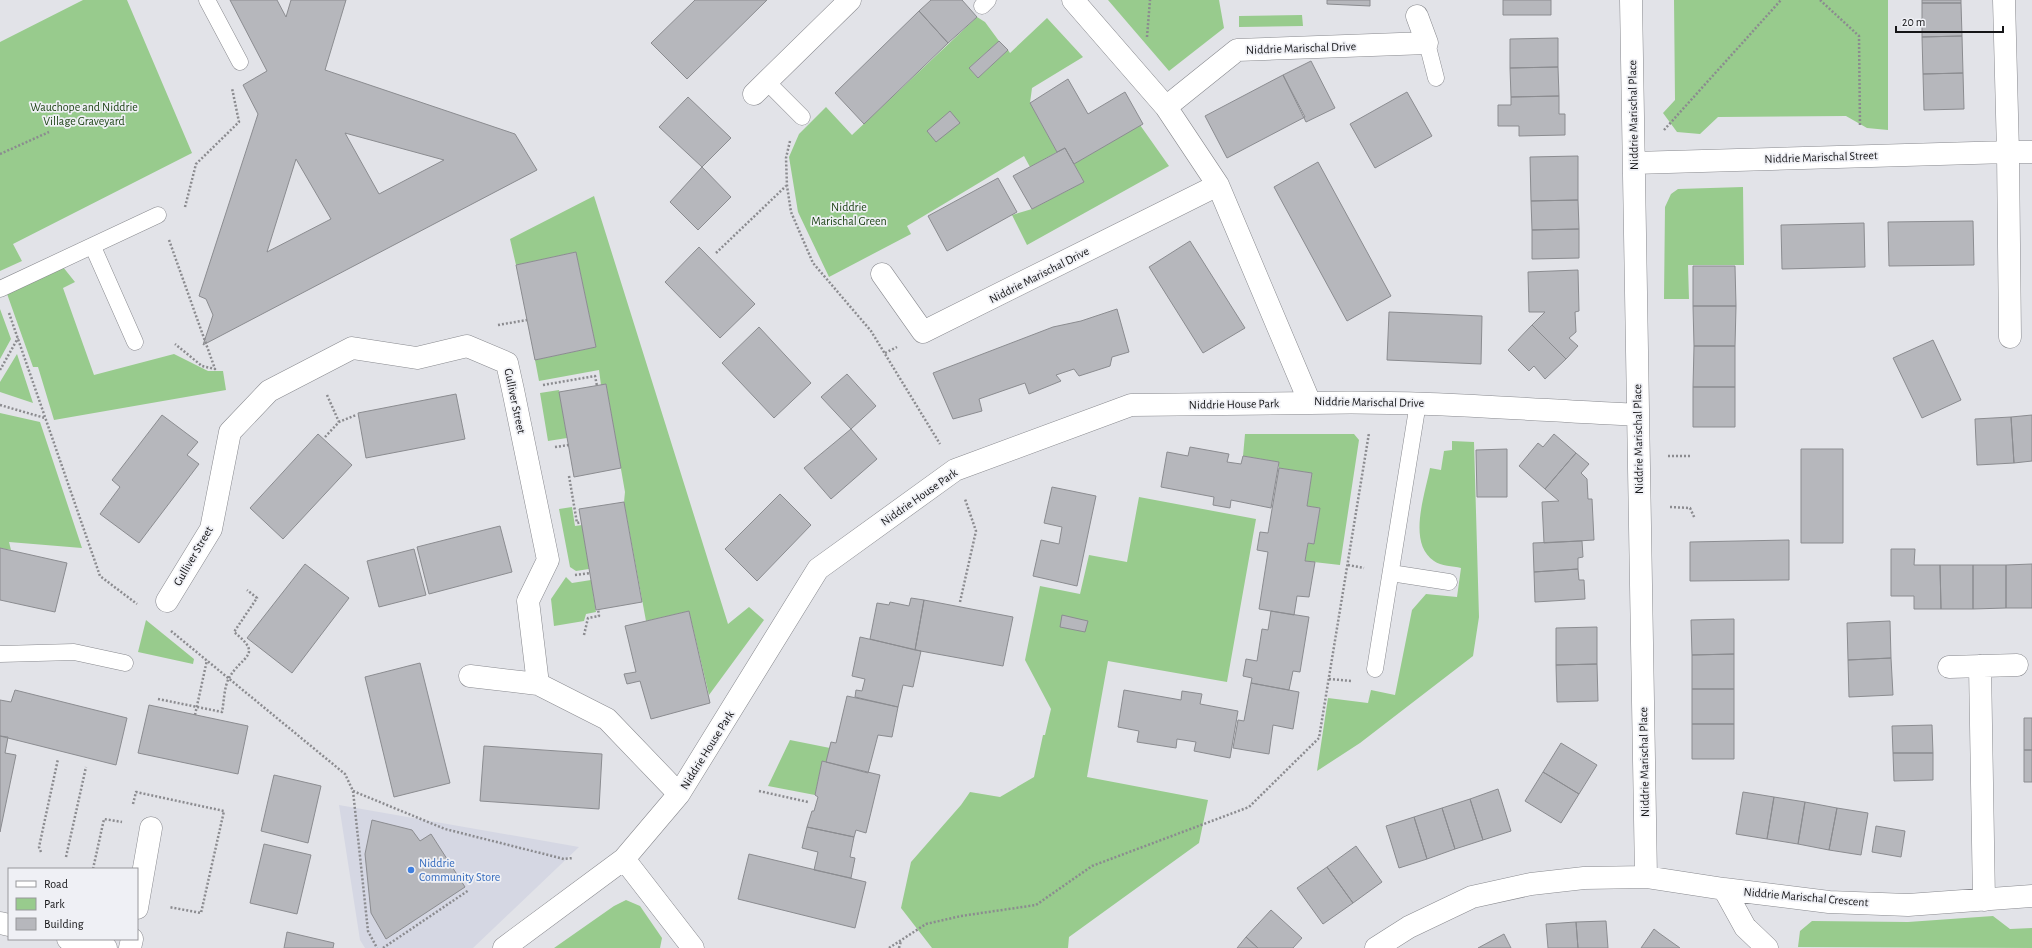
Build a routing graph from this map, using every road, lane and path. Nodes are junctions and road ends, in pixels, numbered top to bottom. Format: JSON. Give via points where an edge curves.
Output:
{"nodes":[{"id":1,"x":207,"y":0,"type":"edge"},
{"id":2,"x":850,"y":0,"type":"edge"},
{"id":3,"x":1073,"y":0,"type":"edge"},
{"id":4,"x":1631,"y":0,"type":"edge"},
{"id":5,"x":1781,"y":0,"type":"edge"},
{"id":6,"x":1820,"y":0,"type":"edge"},
{"id":7,"x":2004,"y":0,"type":"edge"},
{"id":8,"x":1417,"y":16,"type":"dead end"},
{"id":9,"x":1427,"y":43,"type":"junction"},
{"id":10,"x":240,"y":62,"type":"dead end"},
{"id":11,"x":1436,"y":78,"type":"dead end"},
{"id":12,"x":232,"y":83,"type":"dead end"},
{"id":13,"x":760,"y":87,"type":"joint"},
{"id":14,"x":1166,"y":107,"type":"junction"},
{"id":15,"x":802,"y":117,"type":"joint"},
{"id":16,"x":49,"y":132,"type":"dead end"},
{"id":17,"x":2008,"y":152,"type":"junction"},
{"id":18,"x":2032,"y":152,"type":"edge"},
{"id":19,"x":0,"y":154,"type":"edge"},
{"id":20,"x":1860,"y":155,"type":"junction"},
{"id":21,"x":1634,"y":163,"type":"junction"},
{"id":22,"x":1218,"y":185,"type":"junction"},
{"id":23,"x":787,"y":186,"type":"junction"},
{"id":24,"x":183,"y":214,"type":"dead end"},
{"id":25,"x":158,"y":215,"type":"dead end"},
{"id":26,"x":173,"y":238,"type":"dead end"},
{"id":27,"x":169,"y":239,"type":"junction"},
{"id":28,"x":163,"y":242,"type":"dead end"},
{"id":29,"x":93,"y":247,"type":"junction"},
{"id":30,"x":716,"y":253,"type":"dead end"},
{"id":31,"x":882,"y":274,"type":"dead end"},
{"id":32,"x":0,"y":289,"type":"edge"},
{"id":33,"x":2010,"y":336,"type":"dead end"},
{"id":34,"x":18,"y":337,"type":"dead end"},
{"id":35,"x":135,"y":342,"type":"dead end"},
{"id":36,"x":175,"y":344,"type":"dead end"},
{"id":37,"x":0,"y":370,"type":"edge"},
{"id":38,"x":597,"y":386,"type":"dead end"},
{"id":39,"x":513,"y":390,"type":"junction"},
{"id":40,"x":1375,"y":401,"type":"junction"},
{"id":41,"x":1310,"y":403,"type":"junction"},
{"id":42,"x":1418,"y":403,"type":"junction"},
{"id":43,"x":0,"y":405,"type":"edge"},
{"id":44,"x":356,"y":415,"type":"dead end"},
{"id":45,"x":1638,"y":415,"type":"junction"},
{"id":46,"x":45,"y":418,"type":"dead end"},
{"id":47,"x":325,"y":437,"type":"dead end"},
{"id":48,"x":955,"y":470,"type":"junction"},
{"id":49,"x":569,"y":476,"type":"dead end"},
{"id":50,"x":1670,"y":507,"type":"dead end"},
{"id":51,"x":1695,"y":519,"type":"dead end"},
{"id":52,"x":581,"y":522,"type":"dead end"},
{"id":53,"x":1391,"y":573,"type":"junction"},
{"id":54,"x":1449,"y":582,"type":"dead end"},
{"id":55,"x":247,"y":590,"type":"dead end"},
{"id":56,"x":166,"y":601,"type":"dead end"},
{"id":57,"x":960,"y":602,"type":"dead end"},
{"id":58,"x":598,"y":609,"type":"dead end"},
{"id":59,"x":584,"y":635,"type":"dead end"},
{"id":60,"x":0,"y":654,"type":"edge"},
{"id":61,"x":207,"y":660,"type":"dead end"},
{"id":62,"x":125,"y":663,"type":"dead end"},
{"id":63,"x":2017,"y":665,"type":"dead end"},
{"id":64,"x":1949,"y":666,"type":"dead end"},
{"id":65,"x":1980,"y":666,"type":"junction"},
{"id":66,"x":1375,"y":669,"type":"dead end"},
{"id":67,"x":470,"y":676,"type":"dead end"},
{"id":68,"x":538,"y":684,"type":"junction"},
{"id":69,"x":158,"y":699,"type":"dead end"},
{"id":70,"x":197,"y":706,"type":"junction"},
{"id":71,"x":195,"y":714,"type":"dead end"},
{"id":72,"x":58,"y":760,"type":"dead end"},
{"id":73,"x":86,"y":767,"type":"dead end"},
{"id":74,"x":353,"y":791,"type":"dead end"},
{"id":75,"x":759,"y":791,"type":"dead end"},
{"id":76,"x":679,"y":794,"type":"junction"},
{"id":77,"x":808,"y":802,"type":"dead end"},
{"id":78,"x":151,"y":828,"type":"dead end"},
{"id":79,"x":41,"y":852,"type":"dead end"},
{"id":80,"x":66,"y":857,"type":"dead end"},
{"id":81,"x":578,"y":857,"type":"dead end"},
{"id":82,"x":624,"y":859,"type":"junction"},
{"id":83,"x":1646,"y":877,"type":"junction"},
{"id":84,"x":1724,"y":889,"type":"junction"},
{"id":85,"x":469,"y":890,"type":"dead end"},
{"id":86,"x":2032,"y":896,"type":"edge"},
{"id":87,"x":1984,"y":900,"type":"junction"},
{"id":88,"x":138,"y":902,"type":"edge"},
{"id":89,"x":72,"y":940,"type":"edge"},
{"id":90,"x":901,"y":941,"type":"junction"},
{"id":91,"x":106,"y":948,"type":"edge"},
{"id":92,"x":383,"y":948,"type":"edge"},
{"id":93,"x":504,"y":948,"type":"edge"},
{"id":94,"x":694,"y":948,"type":"edge"},
{"id":95,"x":889,"y":948,"type":"edge"},
{"id":96,"x":899,"y":948,"type":"edge"},
{"id":97,"x":1376,"y":948,"type":"edge"},
{"id":98,"x":1767,"y":948,"type":"edge"}],
"edges":[{"from":1,"to":10,"type":"lane"},
{"from":2,"to":13,"type":"street"},
{"from":3,"to":14,"type":"street","name":"Niddrie Marischal Drive"},
{"from":4,"to":21,"type":"street","name":"Niddrie Marischal Place"},
{"from":5,"to":21,"type":"path"},
{"from":6,"to":20,"type":"path","via":[[1859,36]]},
{"from":7,"to":17,"type":"street"},
{"from":8,"to":9,"type":"street"},
{"from":9,"to":11,"type":"lane"},
{"from":9,"to":14,"type":"street","name":"Niddrie Marischal Drive","via":[[1237,50]]},
{"from":12,"to":24,"type":"path","via":[[238,122],[196,164]]},
{"from":13,"to":15,"type":"lane"},
{"from":14,"to":22,"type":"street","name":"Niddrie Marischal Drive"},
{"from":15,"to":23,"type":"path","via":[[792,135],[786,158]]},
{"from":16,"to":19,"type":"path"},
{"from":17,"to":18,"type":"street","name":"Niddrie Marischal Street"},
{"from":17,"to":20,"type":"street","name":"Niddrie Marischal Street"},
{"from":17,"to":33,"type":"street"},
{"from":20,"to":21,"type":"street","name":"Niddrie Marischal Street"},
{"from":21,"to":45,"type":"street","name":"Niddrie Marischal Place"},
{"from":22,"to":31,"type":"street","name":"Niddrie Marischal Drive","via":[[924,332]]},
{"from":22,"to":41,"type":"street","name":"Niddrie Marischal Drive"},
{"from":23,"to":30,"type":"path"},
{"from":23,"to":48,"type":"path","via":[[791,212],[813,263],[871,331]]},
{"from":25,"to":29,"type":"lane"},
{"from":26,"to":27,"type":"path"},
{"from":27,"to":28,"type":"path"},
{"from":27,"to":36,"type":"path","via":[[215,369],[202,366]]},
{"from":29,"to":32,"type":"lane"},
{"from":29,"to":35,"type":"lane"},
{"from":34,"to":37,"type":"path"},
{"from":38,"to":39,"type":"path","via":[[596,376]]},
{"from":39,"to":56,"type":"street","name":"Gulliver Street","via":[[507,363],[466,346],[417,358],[352,348],[269,391],[230,432],[211,529]]},
{"from":39,"to":68,"type":"street","name":"Gulliver Street","via":[[548,560],[528,601]]},
{"from":40,"to":41,"type":"street","name":"Niddrie Marischal Drive"},
{"from":40,"to":42,"type":"street","name":"Niddrie Marischal Drive"},
{"from":40,"to":90,"type":"path","via":[[1319,738],[1249,807],[1092,866],[1036,905],[926,924]]},
{"from":41,"to":48,"type":"street","name":"Niddrie House Park","via":[[1131,405]]},
{"from":42,"to":45,"type":"street","name":"Niddrie Marischal Drive"},
{"from":42,"to":53,"type":"lane"},
{"from":43,"to":46,"type":"path"},
{"from":44,"to":47,"type":"path","via":[[339,422]]},
{"from":45,"to":83,"type":"street","name":"Niddrie Marischal Place"},
{"from":48,"to":57,"type":"path","via":[[976,531]]},
{"from":48,"to":76,"type":"street","name":"Niddrie House Park","via":[[818,569]]},
{"from":49,"to":52,"type":"path","via":[[577,523]]},
{"from":50,"to":51,"type":"path","via":[[1690,508]]},
{"from":53,"to":54,"type":"lane"},
{"from":53,"to":66,"type":"lane"},
{"from":55,"to":70,"type":"path","via":[[258,598],[234,632],[246,642],[250,649],[249,654],[229,679],[222,712]]},
{"from":58,"to":59,"type":"path","via":[[600,616],[588,618]]},
{"from":60,"to":62,"type":"lane","via":[[74,652]]},
{"from":61,"to":70,"type":"path"},
{"from":63,"to":65,"type":"street"},
{"from":64,"to":65,"type":"street"},
{"from":65,"to":87,"type":"street"},
{"from":67,"to":68,"type":"street","name":"Niddrie House Park"},
{"from":68,"to":76,"type":"street","name":"Niddrie House Park","via":[[607,719]]},
{"from":69,"to":70,"type":"path"},
{"from":70,"to":71,"type":"path"},
{"from":72,"to":79,"type":"path","via":[[39,847]]},
{"from":73,"to":80,"type":"path"},
{"from":74,"to":81,"type":"path","via":[[445,829],[564,859]]},
{"from":75,"to":77,"type":"path"},
{"from":76,"to":82,"type":"street","name":"Niddrie House Park"},
{"from":78,"to":88,"type":"street"},
{"from":82,"to":93,"type":"street","name":"Niddrie House Park"},
{"from":82,"to":94,"type":"street"},
{"from":83,"to":84,"type":"street","name":"Niddrie Marischal Crescent"},
{"from":83,"to":97,"type":"street","name":"Niddrie Marischal Crescent","via":[[1584,878],[1531,884],[1472,897],[1409,927]]},
{"from":84,"to":87,"type":"street","name":"Niddrie Marischal Crescent","via":[[1829,902],[1908,905]]},
{"from":84,"to":98,"type":"street","name":"Niddrie Marischal Crescent","via":[[1745,926]]},
{"from":85,"to":92,"type":"path"},
{"from":86,"to":87,"type":"street","name":"Niddrie Marischal Crescent"},
{"from":89,"to":91,"type":"street"},
{"from":90,"to":95,"type":"path"},
{"from":90,"to":96,"type":"path"}]}
